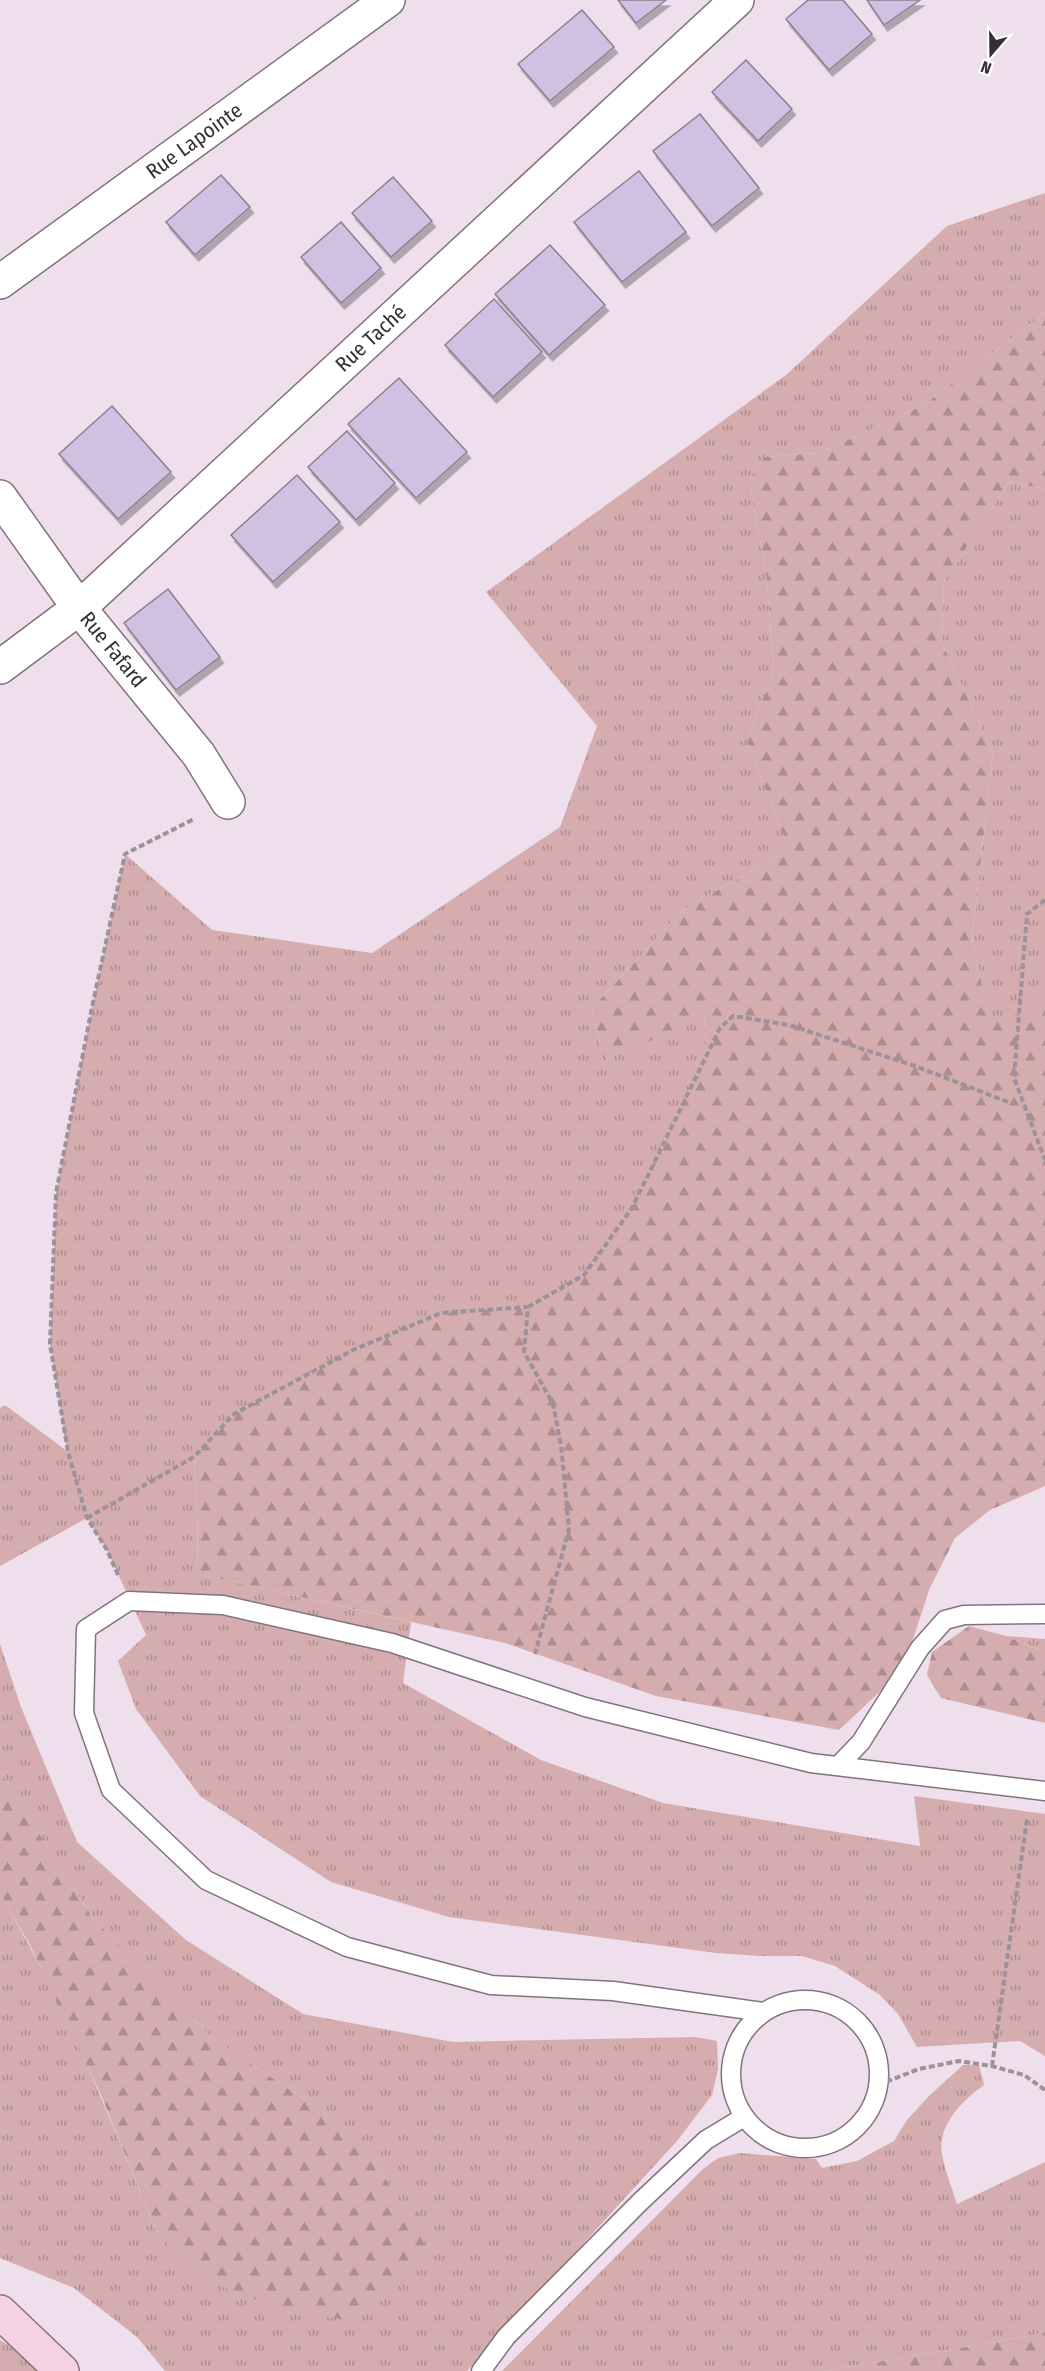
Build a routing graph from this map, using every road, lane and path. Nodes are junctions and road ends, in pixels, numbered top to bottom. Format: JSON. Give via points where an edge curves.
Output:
{"nodes":[{"id":1,"x":388,"y":0,"type":"edge"},
{"id":2,"x":737,"y":0,"type":"edge"},
{"id":3,"x":0,"y":282,"type":"edge"},
{"id":4,"x":0,"y":496,"type":"edge"},
{"id":5,"x":79,"y":608,"type":"junction"},
{"id":6,"x":0,"y":667,"type":"edge"},
{"id":7,"x":228,"y":802,"type":"joint"},
{"id":8,"x":1045,"y":900,"type":"edge"},
{"id":9,"x":1008,"y":1102,"type":"dead end"},
{"id":10,"x":1045,"y":1160,"type":"edge"},
{"id":11,"x":528,"y":1307,"type":"junction"},
{"id":12,"x":87,"y":1518,"type":"junction"},
{"id":13,"x":129,"y":1600,"type":"junction"},
{"id":14,"x":1045,"y":1614,"type":"edge"},
{"id":15,"x":535,"y":1654,"type":"dead end"},
{"id":16,"x":838,"y":1766,"type":"junction"},
{"id":17,"x":1038,"y":1790,"type":"edge"},
{"id":18,"x":764,"y":2012,"type":"junction"},
{"id":19,"x":992,"y":2066,"type":"junction"},
{"id":20,"x":878,"y":2085,"type":"junction"},
{"id":21,"x":1045,"y":2090,"type":"edge"},
{"id":22,"x":744,"y":2117,"type":"junction"},
{"id":23,"x":0,"y":2312,"type":"edge"},
{"id":24,"x":62,"y":2371,"type":"edge"},
{"id":25,"x":481,"y":2371,"type":"edge"}],
"edges":[{"from":1,"to":3,"type":"street","name":"Rue Lapointe"},
{"from":2,"to":5,"type":"street","name":"Rue Taché"},
{"from":4,"to":5,"type":"street","name":"Rue Fafard"},
{"from":5,"to":6,"type":"street","name":"Rue Taché"},
{"from":5,"to":7,"type":"street","name":"Rue Fafard","via":[[199,755]]},
{"from":7,"to":12,"type":"path","via":[[125,854],[92,1007],[56,1193],[50,1344],[68,1452]]},
{"from":8,"to":10,"type":"path","via":[[1027,914],[1014,1078]]},
{"from":9,"to":11,"type":"path","via":[[915,1066],[789,1025],[733,1016],[720,1028],[632,1208],[584,1275]]},
{"from":11,"to":12,"type":"path","via":[[441,1313],[353,1350],[234,1414],[194,1457]]},
{"from":11,"to":15,"type":"path","via":[[524,1352],[554,1404],[569,1530]]},
{"from":12,"to":13,"type":"path","via":[[107,1550]]},
{"from":13,"to":16,"type":"lane","via":[[223,1605],[315,1624],[392,1643],[585,1707]]},
{"from":13,"to":18,"type":"lane","via":[[86,1629],[84,1713],[111,1790],[206,1880],[347,1947],[491,1985],[613,1990]]},
{"from":14,"to":16,"type":"lane","via":[[964,1615],[945,1620],[920,1648],[861,1742]]},
{"from":16,"to":17,"type":"lane"},
{"from":17,"to":19,"type":"path"},
{"from":18,"to":20,"type":"lane","via":[[785,2003],[809,2000],[832,2005],[852,2017],[869,2036],[878,2060]]},
{"from":18,"to":22,"type":"lane","via":[[747,2028],[735,2049],[730,2072],[734,2096]]},
{"from":19,"to":20,"type":"path","via":[[959,2061],[919,2069]]},
{"from":19,"to":21,"type":"path","via":[[1024,2075]]},
{"from":20,"to":22,"type":"lane","via":[[871,2109],[855,2129],[834,2142],[810,2148],[784,2145],[761,2135]]},
{"from":22,"to":25,"type":"lane","via":[[706,2139],[640,2202],[506,2337]]},
{"from":23,"to":24,"type":"street"}]}
